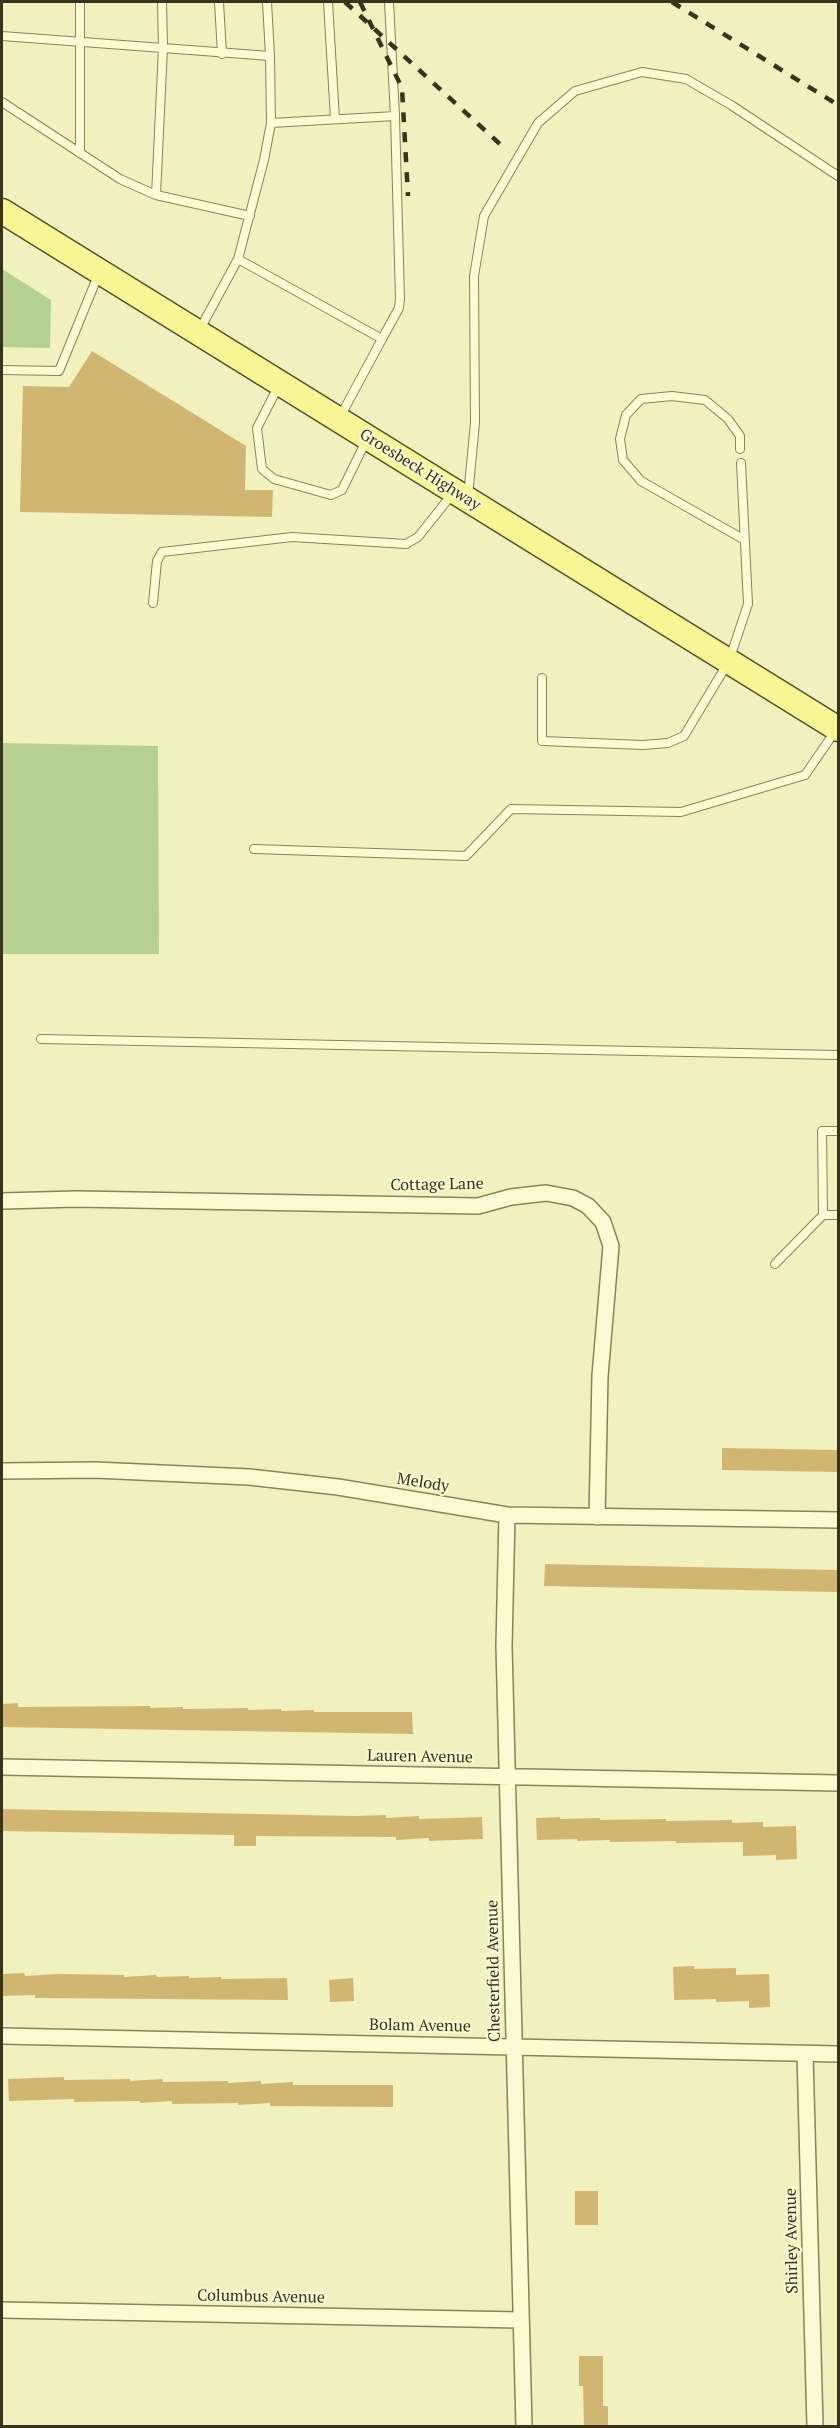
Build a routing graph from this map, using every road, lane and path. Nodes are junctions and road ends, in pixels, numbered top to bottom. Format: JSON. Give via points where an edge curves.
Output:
{"nodes":[{"id":1,"x":80,"y":2,"type":"edge"},
{"id":2,"x":162,"y":2,"type":"edge"},
{"id":3,"x":219,"y":2,"type":"edge"},
{"id":4,"x":267,"y":2,"type":"edge"},
{"id":5,"x":328,"y":2,"type":"edge"},
{"id":6,"x":389,"y":2,"type":"edge"},
{"id":7,"x":2,"y":36,"type":"edge"},
{"id":8,"x":80,"y":42,"type":"junction"},
{"id":9,"x":163,"y":48,"type":"junction"},
{"id":10,"x":222,"y":54,"type":"junction"},
{"id":11,"x":270,"y":56,"type":"junction"},
{"id":12,"x":2,"y":102,"type":"edge"},
{"id":13,"x":395,"y":116,"type":"junction"},
{"id":14,"x":335,"y":119,"type":"junction"},
{"id":15,"x":271,"y":123,"type":"junction"},
{"id":16,"x":80,"y":153,"type":"junction"},
{"id":17,"x":838,"y":176,"type":"edge"},
{"id":18,"x":156,"y":195,"type":"junction"},
{"id":19,"x":2,"y":211,"type":"edge"},
{"id":20,"x":250,"y":216,"type":"junction"},
{"id":21,"x":238,"y":259,"type":"junction"},
{"id":22,"x":99,"y":272,"type":"junction"},
{"id":23,"x":198,"y":333,"type":"junction"},
{"id":24,"x":382,"y":339,"type":"junction"},
{"id":25,"x":2,"y":370,"type":"edge"},
{"id":26,"x":279,"y":383,"type":"junction"},
{"id":27,"x":339,"y":420,"type":"junction"},
{"id":28,"x":368,"y":438,"type":"junction"},
{"id":29,"x":740,"y":449,"type":"dead end"},
{"id":30,"x":741,"y":463,"type":"dead end"},
{"id":31,"x":461,"y":496,"type":"junction"},
{"id":32,"x":743,"y":539,"type":"junction"},
{"id":33,"x":153,"y":603,"type":"dead end"},
{"id":34,"x":729,"y":661,"type":"junction"},
{"id":35,"x":542,"y":678,"type":"dead end"},
{"id":36,"x":838,"y":729,"type":"edge"},
{"id":37,"x":254,"y":849,"type":"dead end"},
{"id":38,"x":41,"y":1039,"type":"dead end"},
{"id":39,"x":838,"y":1055,"type":"edge"},
{"id":40,"x":838,"y":1131,"type":"edge"},
{"id":41,"x":2,"y":1201,"type":"edge"},
{"id":42,"x":823,"y":1215,"type":"junction"},
{"id":43,"x":838,"y":1215,"type":"edge"},
{"id":44,"x":775,"y":1264,"type":"dead end"},
{"id":45,"x":2,"y":1471,"type":"edge"},
{"id":46,"x":507,"y":1515,"type":"junction"},
{"id":47,"x":597,"y":1517,"type":"junction"},
{"id":48,"x":838,"y":1520,"type":"edge"},
{"id":49,"x":2,"y":1767,"type":"edge"},
{"id":50,"x":509,"y":1776,"type":"junction"},
{"id":51,"x":838,"y":1783,"type":"edge"},
{"id":52,"x":2,"y":2036,"type":"edge"},
{"id":53,"x":513,"y":2046,"type":"junction"},
{"id":54,"x":805,"y":2054,"type":"junction"},
{"id":55,"x":838,"y":2054,"type":"edge"},
{"id":56,"x":2,"y":2310,"type":"edge"},
{"id":57,"x":520,"y":2320,"type":"junction"},
{"id":58,"x":524,"y":2427,"type":"edge"},
{"id":59,"x":815,"y":2427,"type":"edge"}],
"edges":[{"from":1,"to":8,"type":"lane"},
{"from":2,"to":9,"type":"lane"},
{"from":3,"to":10,"type":"lane"},
{"from":4,"to":11,"type":"lane"},
{"from":5,"to":14,"type":"lane"},
{"from":6,"to":13,"type":"lane"},
{"from":7,"to":8,"type":"lane"},
{"from":8,"to":9,"type":"lane"},
{"from":8,"to":16,"type":"lane"},
{"from":9,"to":10,"type":"lane"},
{"from":9,"to":18,"type":"lane"},
{"from":10,"to":11,"type":"lane"},
{"from":11,"to":15,"type":"lane"},
{"from":12,"to":16,"type":"lane"},
{"from":13,"to":14,"type":"lane"},
{"from":13,"to":24,"type":"lane","via":[[400,299]]},
{"from":14,"to":15,"type":"lane"},
{"from":15,"to":20,"type":"lane"},
{"from":16,"to":18,"type":"lane","via":[[120,180]]},
{"from":17,"to":31,"type":"lane","via":[[686,79],[642,72],[575,91],[538,123],[484,216],[474,276],[475,423]]},
{"from":18,"to":20,"type":"lane"},
{"from":19,"to":22,"type":"main road","name":"Groesbeck Highway"},
{"from":20,"to":21,"type":"lane"},
{"from":21,"to":23,"type":"lane"},
{"from":21,"to":24,"type":"lane"},
{"from":22,"to":23,"type":"main road","name":"Groesbeck Highway"},
{"from":22,"to":25,"type":"lane","via":[[59,371]]},
{"from":23,"to":26,"type":"main road","name":"Groesbeck Highway"},
{"from":24,"to":27,"type":"lane"},
{"from":26,"to":27,"type":"main road","name":"Groesbeck Highway"},
{"from":26,"to":28,"type":"lane","via":[[257,428],[262,469],[274,478],[331,495],[342,490]]},
{"from":27,"to":28,"type":"main road","name":"Groesbeck Highway"},
{"from":28,"to":31,"type":"main road","name":"Groesbeck Highway"},
{"from":29,"to":32,"type":"lane","via":[[740,436],[728,419],[705,400],[672,396],[640,399],[626,414],[620,440],[623,460],[641,480]]},
{"from":30,"to":32,"type":"lane"},
{"from":31,"to":33,"type":"lane","via":[[406,544],[292,537],[162,552],[157,561]]},
{"from":31,"to":34,"type":"main road","name":"Groesbeck Highway"},
{"from":32,"to":34,"type":"lane","via":[[748,604]]},
{"from":34,"to":35,"type":"lane","via":[[684,736],[668,743],[542,741]]},
{"from":34,"to":36,"type":"main road","name":"Groesbeck Highway"},
{"from":36,"to":37,"type":"lane","via":[[805,775],[681,812],[512,809],[466,856]]},
{"from":38,"to":39,"type":"lane"},
{"from":40,"to":42,"type":"lane","via":[[822,1131]]},
{"from":41,"to":47,"type":"street","name":"Cottage Lane","via":[[478,1206],[546,1193],[573,1198],[588,1206],[603,1222],[610,1246],[600,1376]]},
{"from":42,"to":43,"type":"lane"},
{"from":42,"to":44,"type":"lane"},
{"from":45,"to":46,"type":"street","name":"Melody","via":[[95,1470],[249,1477],[338,1487]]},
{"from":46,"to":47,"type":"street","name":"Melody"},
{"from":46,"to":50,"type":"street","name":"Chesterfield Avenue","via":[[504,1646]]},
{"from":47,"to":48,"type":"street","name":"Melody"},
{"from":49,"to":50,"type":"street","name":"Lauren Avenue"},
{"from":50,"to":51,"type":"street","name":"Lauren Avenue"},
{"from":50,"to":53,"type":"street","name":"Chesterfield Avenue"},
{"from":52,"to":53,"type":"street","name":"Bolam Avenue"},
{"from":53,"to":54,"type":"street","name":"Bolam Avenue"},
{"from":53,"to":57,"type":"street","name":"Chesterfield Avenue"},
{"from":54,"to":55,"type":"street","name":"Bolam Avenue"},
{"from":54,"to":59,"type":"street","name":"Shirley Avenue"},
{"from":56,"to":57,"type":"street","name":"Columbus Avenue"},
{"from":57,"to":58,"type":"street","name":"Chesterfield Avenue"}]}
